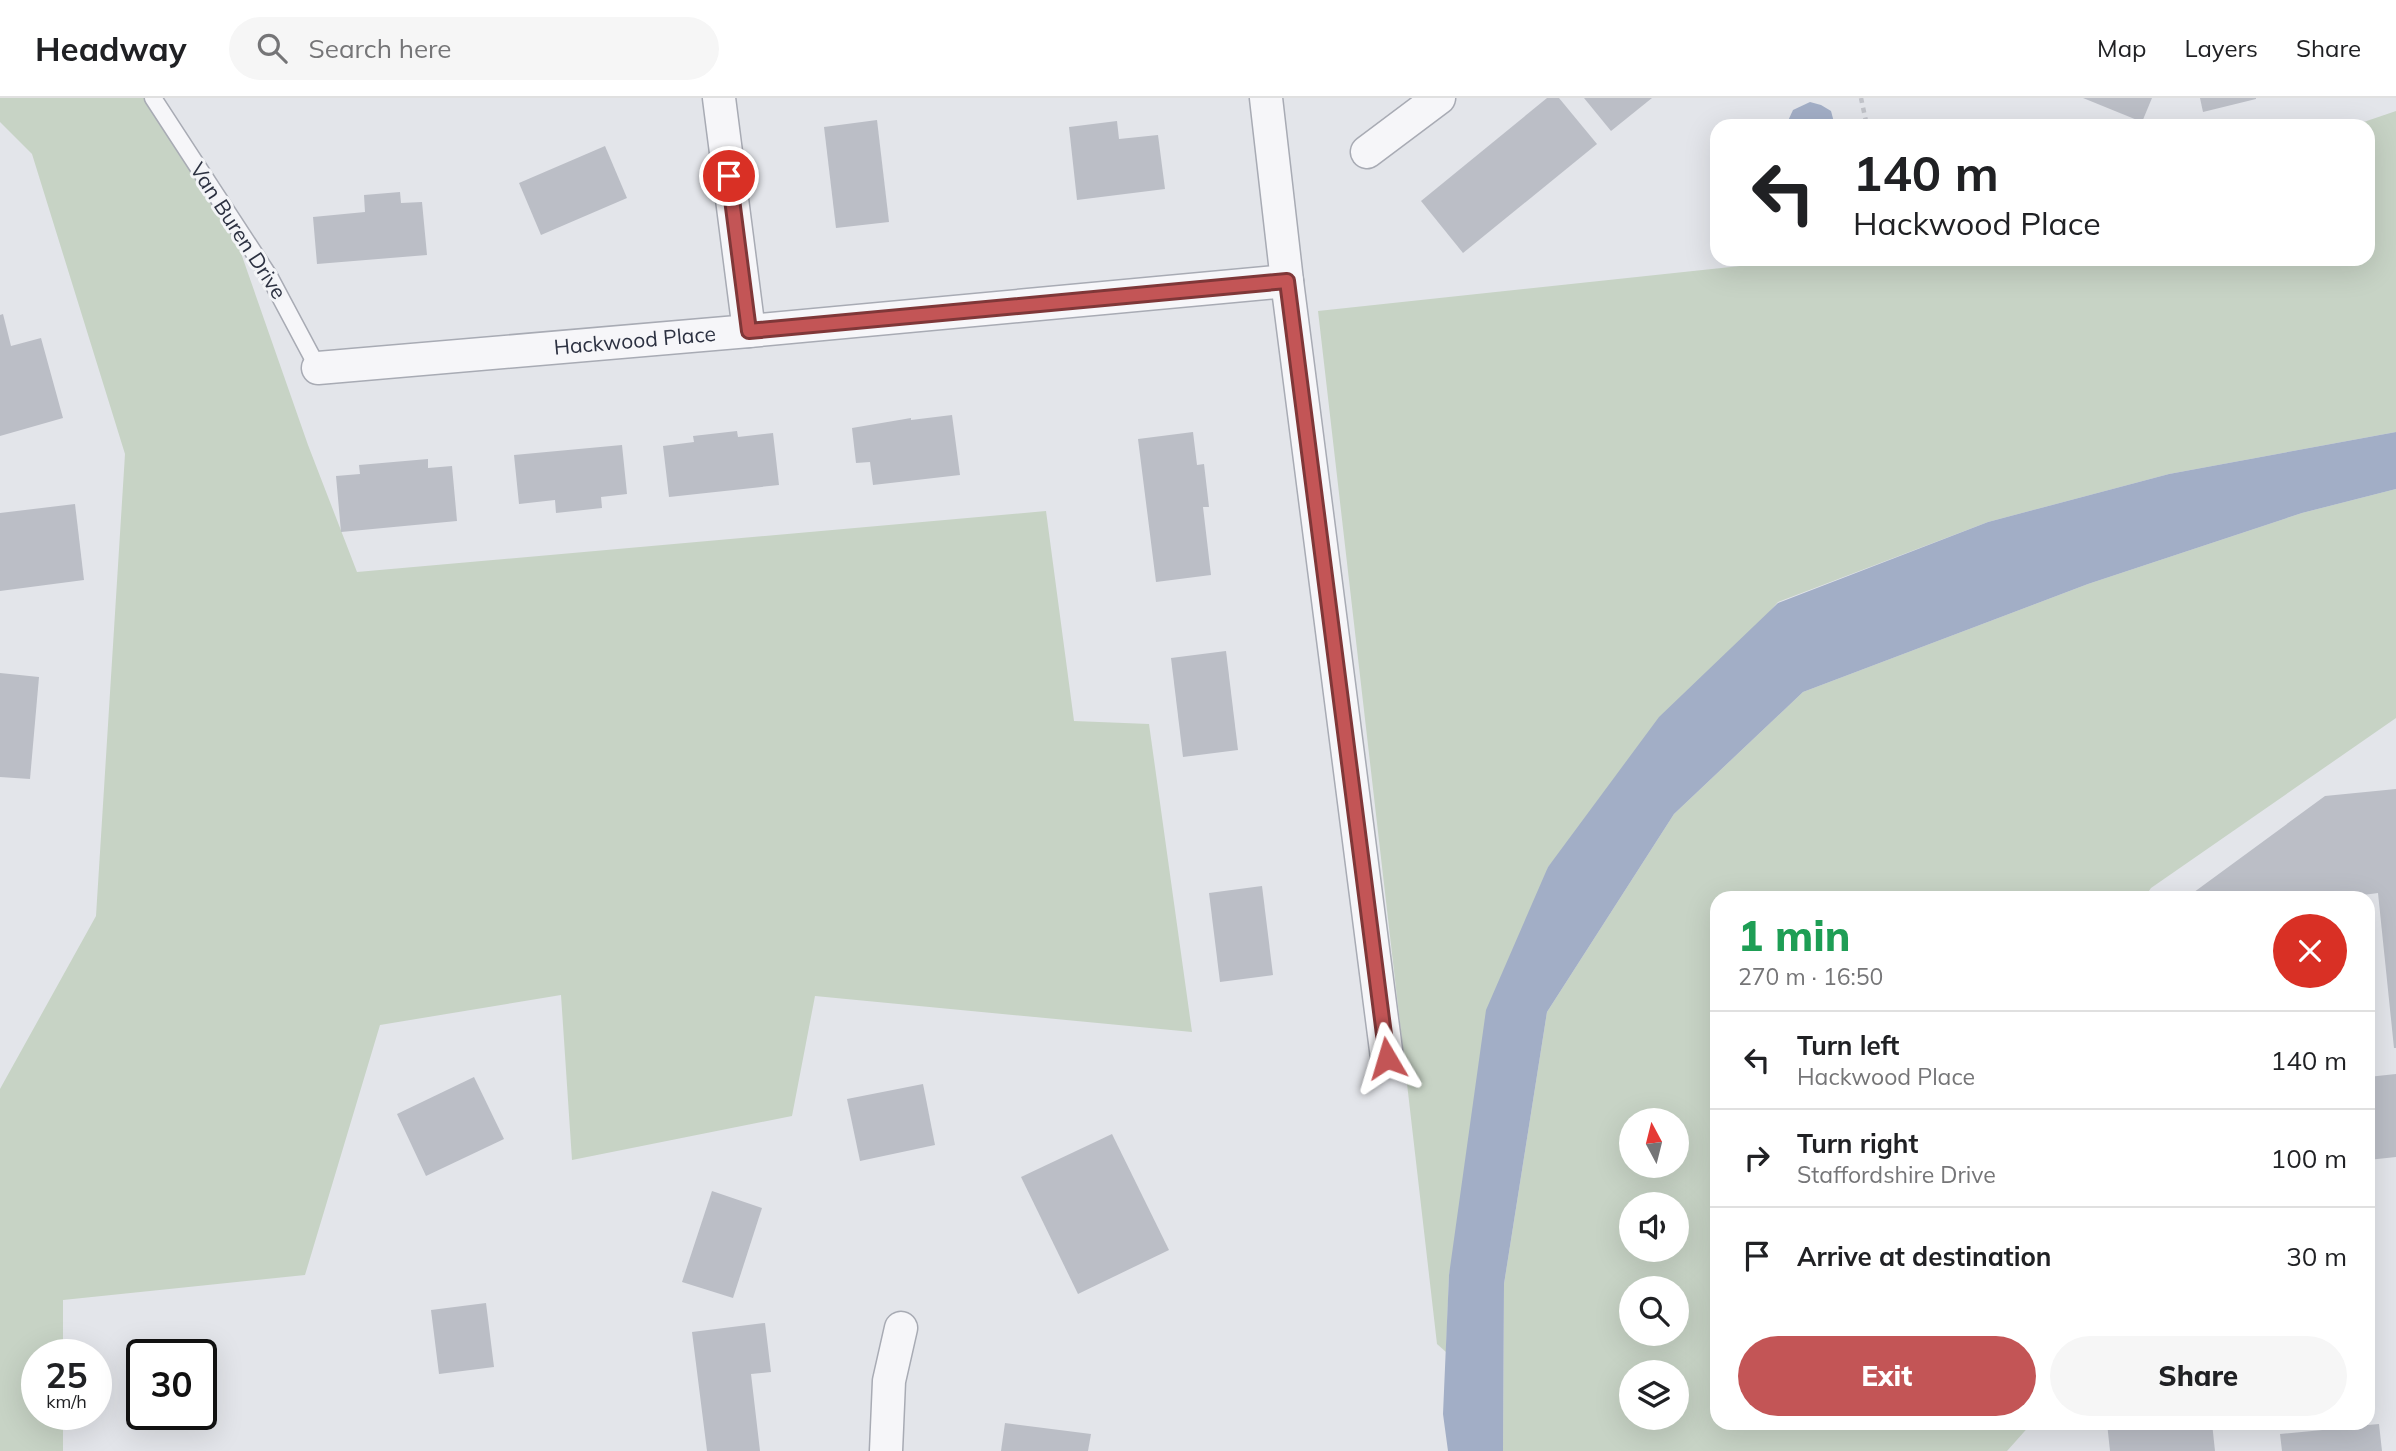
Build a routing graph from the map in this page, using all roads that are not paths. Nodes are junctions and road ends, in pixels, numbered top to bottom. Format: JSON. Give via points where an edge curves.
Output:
{"nodes":[{"id":1,"x":153,"y":98,"type":"edge"},
{"id":2,"x":719,"y":98,"type":"edge"},
{"id":3,"x":1266,"y":98,"type":"edge"},
{"id":4,"x":1438,"y":98,"type":"edge"},
{"id":5,"x":1367,"y":152,"type":"dead end"},
{"id":6,"x":1287,"y":281,"type":"junction"},
{"id":7,"x":749,"y":331,"type":"junction"},
{"id":8,"x":318,"y":368,"type":"joint"},
{"id":9,"x":1387,"y":1058,"type":"dead end"},
{"id":10,"x":901,"y":1328,"type":"dead end"},
{"id":11,"x":886,"y":1451,"type":"edge"}],
"edges":[{"from":1,"to":8,"type":"lane","name":"Van Buren Drive","via":[[270,276]]},
{"from":2,"to":7,"type":"street"},
{"from":3,"to":6,"type":"street"},
{"from":4,"to":5,"type":"street"},
{"from":6,"to":7,"type":"street","name":"Hackwood Place"},
{"from":6,"to":9,"type":"street"},
{"from":7,"to":8,"type":"street","name":"Hackwood Place"},
{"from":10,"to":11,"type":"street","via":[[889,1381]]}]}
